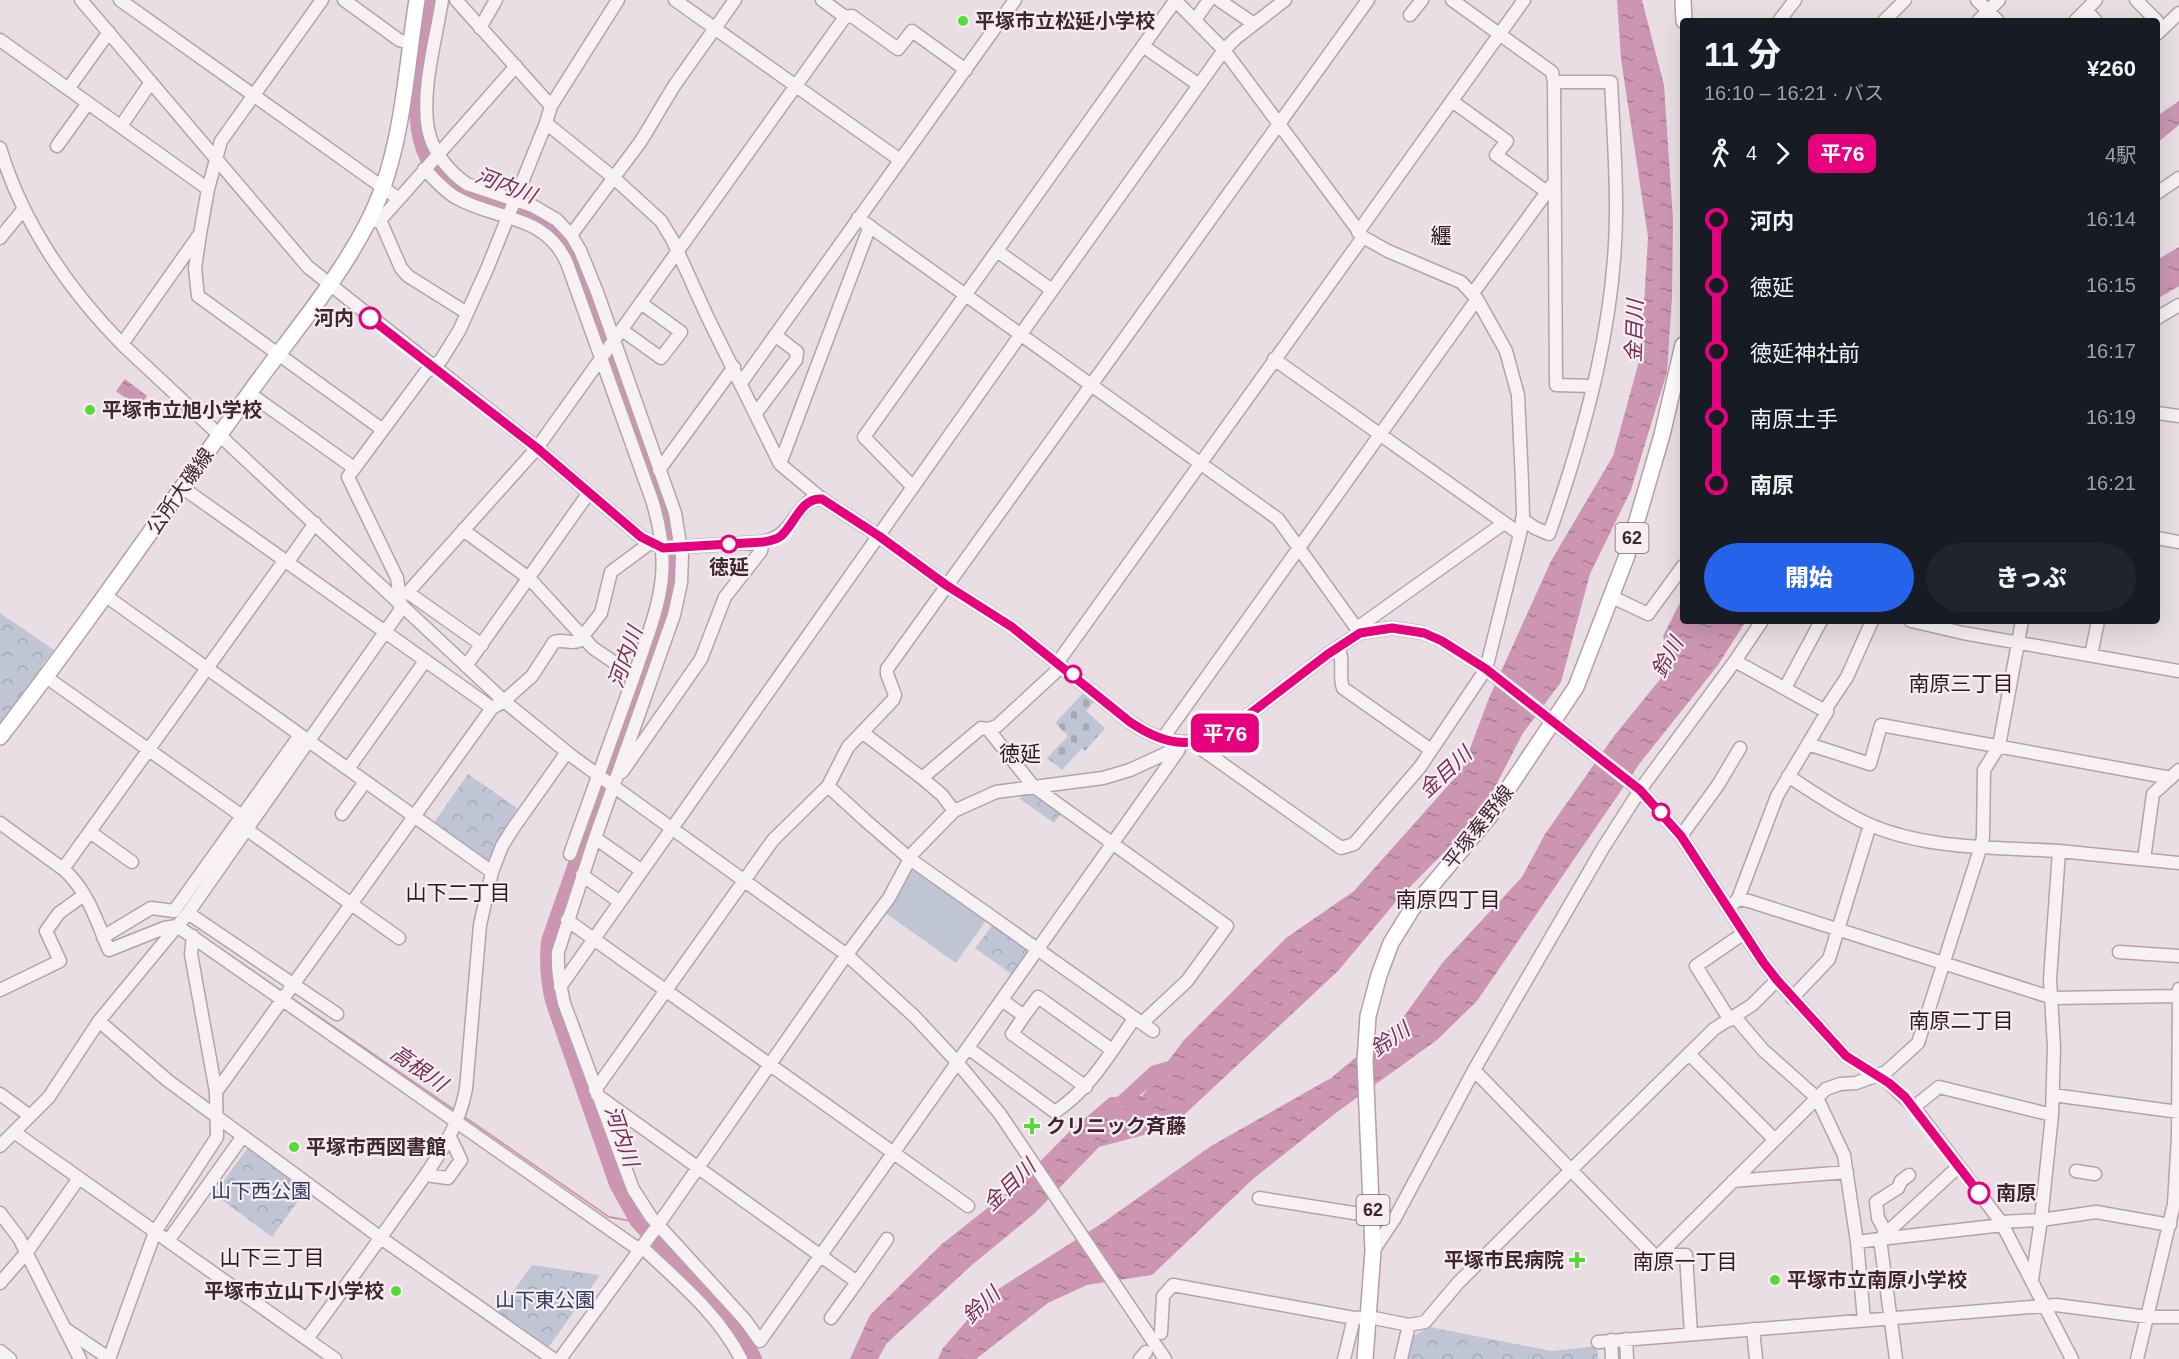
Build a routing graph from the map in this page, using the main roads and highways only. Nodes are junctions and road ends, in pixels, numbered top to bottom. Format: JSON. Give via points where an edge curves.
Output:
{"nodes":[{"id":1,"x":417,"y":0,"type":"edge"},
{"id":2,"x":1683,"y":0,"type":"edge"},
{"id":3,"x":1684,"y":18,"type":"edge"},
{"id":4,"x":1680,"y":358,"type":"edge"},
{"id":5,"x":0,"y":737,"type":"edge"},
{"id":6,"x":1365,"y":1359,"type":"edge"}],
"edges":[{"from":1,"to":5,"type":"main road","name":"公所大磯線","via":[[399,128],[374,220],[106,596]]},
{"from":2,"to":3,"type":"main road"},
{"from":4,"to":6,"type":"main road","name":"平塚秦野線","number":"62","via":[[1639,518],[1580,677],[1489,817],[1426,890],[1401,926],[1379,975],[1368,1016],[1365,1060],[1373,1216],[1373,1251],[1362,1318]]}]}
